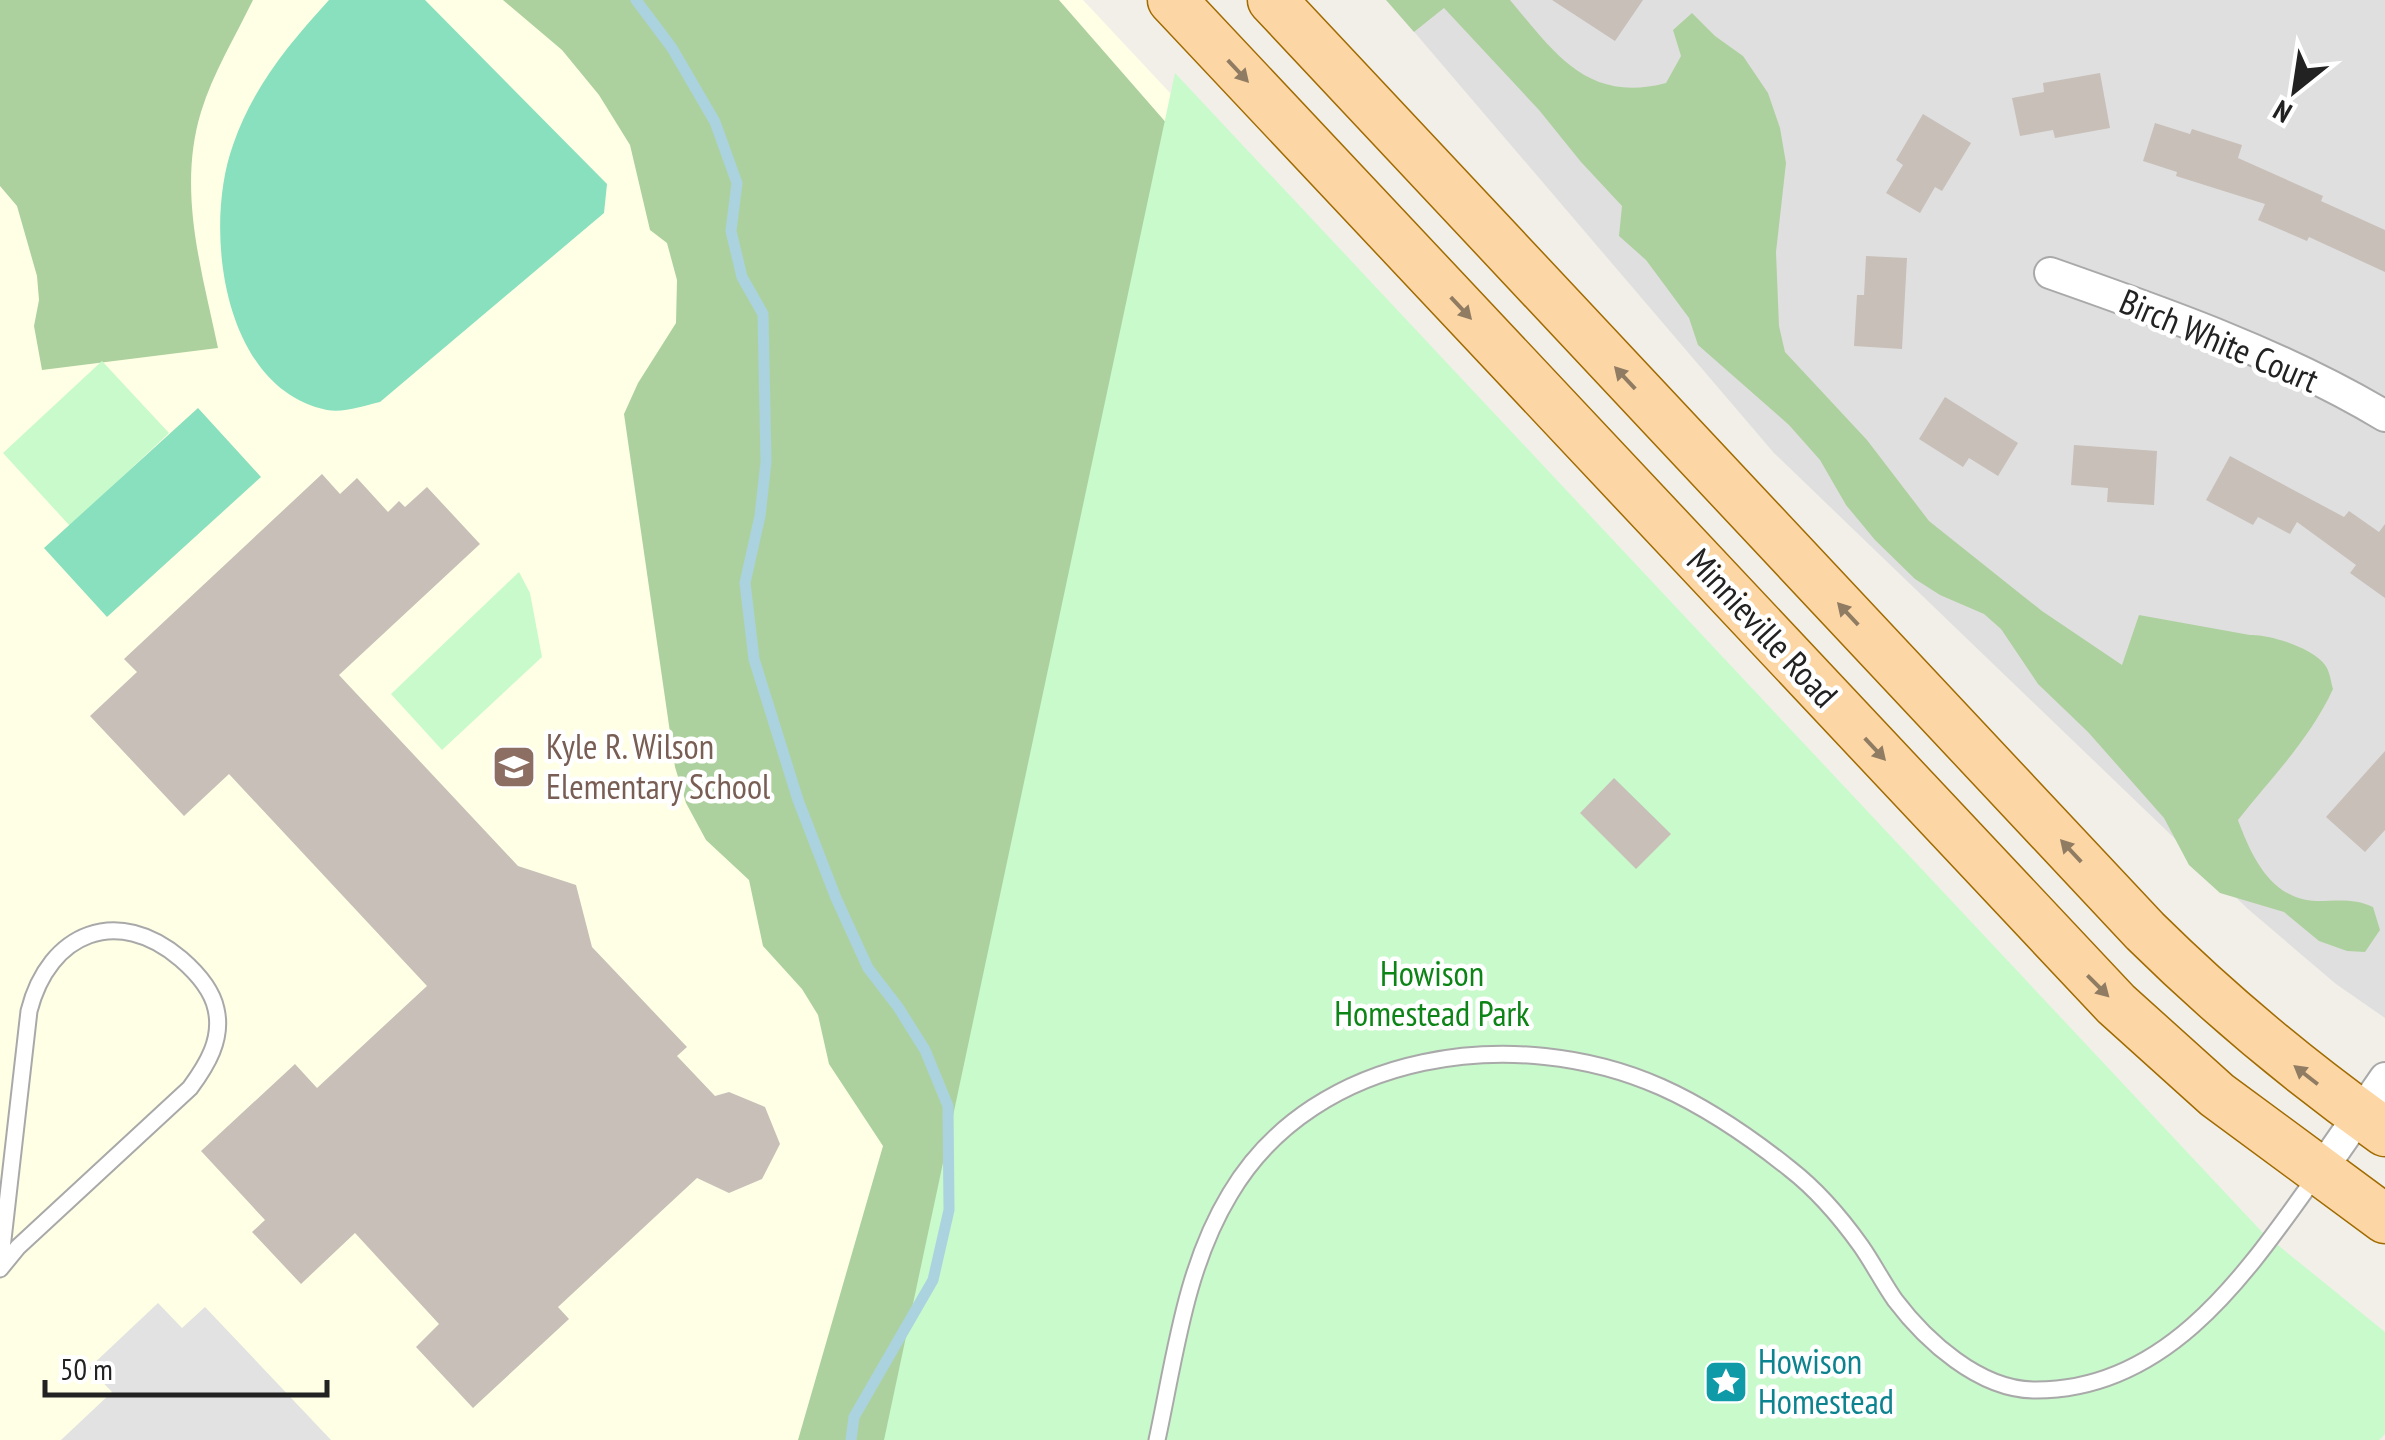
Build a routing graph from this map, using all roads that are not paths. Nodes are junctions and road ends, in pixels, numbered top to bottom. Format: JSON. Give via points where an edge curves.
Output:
{"nodes":[{"id":1,"x":1172,"y":0,"type":"edge"},
{"id":2,"x":1272,"y":0,"type":"edge"},
{"id":3,"x":2050,"y":273,"type":"dead end"},
{"id":4,"x":2385,"y":416,"type":"edge"},
{"id":5,"x":2377,"y":1108,"type":"edge"},
{"id":6,"x":2319,"y":1173,"type":"junction"},
{"id":7,"x":2385,"y":1220,"type":"edge"},
{"id":8,"x":0,"y":1267,"type":"edge"},
{"id":9,"x":1157,"y":1440,"type":"edge"}],
"edges":[{"from":1,"to":6,"type":"main road","name":"Minnieville Road","one_way":true,"via":[[2064,952],[2179,1063]]},
{"from":5,"to":2,"type":"main road","name":"Minnieville Road","one_way":true,"via":[[2244,1024],[2146,931]]},
{"from":3,"to":4,"type":"street","name":"Birch White Court","via":[[2265,355]]},
{"from":5,"to":6,"type":"street"},
{"from":6,"to":7,"type":"main road","name":"Minnieville Road"},
{"from":6,"to":9,"type":"lane","via":[[2237,1282],[2168,1348],[2080,1385],[2032,1390],[1998,1382],[1947,1352],[1895,1300],[1829,1206],[1793,1170],[1712,1112],[1658,1086],[1552,1058],[1484,1055],[1404,1066],[1340,1090],[1295,1120],[1256,1156],[1230,1194],[1189,1290]]},
{"from":8,"to":8,"type":"lane","via":[[190,1088],[209,1062],[216,1036],[209,992],[196,973],[151,938],[130,930],[83,937],[46,968],[35,987]]}]}
